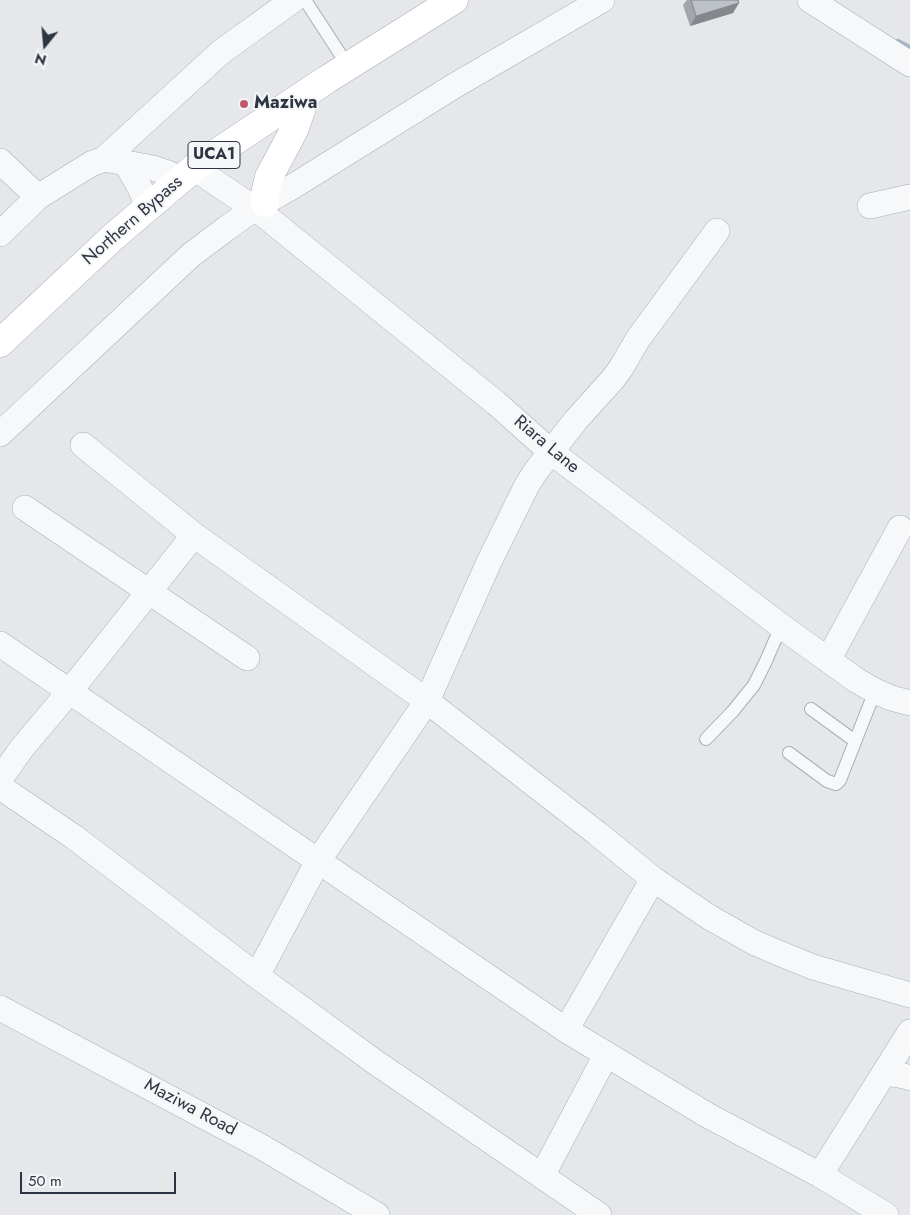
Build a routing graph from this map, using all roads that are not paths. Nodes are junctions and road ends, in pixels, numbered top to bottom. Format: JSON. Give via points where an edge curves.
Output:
{"nodes":[{"id":1,"x":292,"y":0,"type":"edge"},
{"id":2,"x":305,"y":0,"type":"edge"},
{"id":3,"x":454,"y":0,"type":"edge"},
{"id":4,"x":602,"y":0,"type":"edge"},
{"id":5,"x":810,"y":0,"type":"edge"},
{"id":6,"x":910,"y":64,"type":"edge"},
{"id":7,"x":348,"y":66,"type":"junction"},
{"id":8,"x":307,"y":93,"type":"junction"},
{"id":9,"x":0,"y":161,"type":"edge"},
{"id":10,"x":115,"y":161,"type":"junction"},
{"id":11,"x":187,"y":174,"type":"junction"},
{"id":12,"x":38,"y":197,"type":"junction"},
{"id":13,"x":910,"y":197,"type":"edge"},
{"id":14,"x":260,"y":205,"type":"junction"},
{"id":15,"x":870,"y":206,"type":"dead end"},
{"id":16,"x":148,"y":207,"type":"junction"},
{"id":17,"x":717,"y":230,"type":"dead end"},
{"id":18,"x":0,"y":234,"type":"edge"},
{"id":19,"x":0,"y":343,"type":"edge"},
{"id":20,"x":0,"y":434,"type":"edge"},
{"id":21,"x":83,"y":445,"type":"dead end"},
{"id":22,"x":551,"y":452,"type":"junction"},
{"id":23,"x":25,"y":508,"type":"dead end"},
{"id":24,"x":900,"y":528,"type":"dead end"},
{"id":25,"x":194,"y":535,"type":"junction"},
{"id":26,"x":148,"y":592,"type":"junction"},
{"id":27,"x":781,"y":626,"type":"junction"},
{"id":28,"x":0,"y":644,"type":"edge"},
{"id":29,"x":247,"y":658,"type":"dead end"},
{"id":30,"x":828,"y":660,"type":"junction"},
{"id":31,"x":70,"y":691,"type":"junction"},
{"id":32,"x":875,"y":691,"type":"junction"},
{"id":33,"x":427,"y":701,"type":"junction"},
{"id":34,"x":910,"y":703,"type":"edge"},
{"id":35,"x":811,"y":709,"type":"dead end"},
{"id":36,"x":706,"y":740,"type":"dead end"},
{"id":37,"x":855,"y":742,"type":"junction"},
{"id":38,"x":789,"y":753,"type":"dead end"},
{"id":39,"x":0,"y":779,"type":"edge"},
{"id":40,"x":0,"y":787,"type":"edge"},
{"id":41,"x":318,"y":861,"type":"junction"},
{"id":42,"x":652,"y":879,"type":"junction"},
{"id":43,"x":257,"y":976,"type":"junction"},
{"id":44,"x":910,"y":995,"type":"edge"},
{"id":45,"x":0,"y":1008,"type":"edge"},
{"id":46,"x":566,"y":1030,"type":"junction"},
{"id":47,"x":910,"y":1032,"type":"edge"},
{"id":48,"x":606,"y":1055,"type":"junction"},
{"id":49,"x":885,"y":1073,"type":"junction"},
{"id":50,"x":910,"y":1078,"type":"edge"},
{"id":51,"x":542,"y":1176,"type":"junction"},
{"id":52,"x":820,"y":1176,"type":"junction"},
{"id":53,"x":374,"y":1214,"type":"edge"},
{"id":54,"x":599,"y":1215,"type":"edge"},
{"id":55,"x":886,"y":1215,"type":"edge"}],
"edges":[{"from":1,"to":10,"type":"street","via":[[221,52]]},
{"from":2,"to":7,"type":"lane"},
{"from":3,"to":7,"type":"main road","name":"Northern Bypass","number":"UCA1"},
{"from":4,"to":14,"type":"street"},
{"from":5,"to":6,"type":"street"},
{"from":7,"to":8,"type":"main road","name":"Northern Bypass","number":"UCA1"},
{"from":8,"to":11,"type":"main road","name":"Northern Bypass","number":"UCA1"},
{"from":8,"to":14,"type":"main road","via":[[294,130],[269,177]]},
{"from":9,"to":12,"type":"street"},
{"from":10,"to":11,"type":"street","name":"Riara Lane"},
{"from":10,"to":12,"type":"street","via":[[91,164]]},
{"from":10,"to":16,"type":"street","via":[[140,188]]},
{"from":11,"to":14,"type":"street","name":"Riara Lane"},
{"from":11,"to":16,"type":"main road","name":"Northern Bypass","number":"UCA1"},
{"from":12,"to":18,"type":"street"},
{"from":13,"to":15,"type":"street"},
{"from":14,"to":20,"type":"street","via":[[191,255]]},
{"from":14,"to":22,"type":"street","name":"Riara Lane","via":[[496,402]]},
{"from":16,"to":19,"type":"main road","name":"Northern Bypass","number":"UCA1"},
{"from":17,"to":22,"type":"street","via":[[613,379]]},
{"from":21,"to":25,"type":"street"},
{"from":22,"to":27,"type":"street","name":"Riara Lane"},
{"from":22,"to":33,"type":"street","via":[[527,485]]},
{"from":23,"to":26,"type":"street"},
{"from":24,"to":30,"type":"street"},
{"from":25,"to":26,"type":"street"},
{"from":25,"to":33,"type":"street"},
{"from":26,"to":29,"type":"street"},
{"from":26,"to":31,"type":"street"},
{"from":27,"to":30,"type":"street","name":"Riara Lane"},
{"from":27,"to":36,"type":"lane","via":[[754,685]]},
{"from":28,"to":31,"type":"street"},
{"from":30,"to":32,"type":"street","name":"Riara Lane"},
{"from":31,"to":39,"type":"street"},
{"from":31,"to":41,"type":"street"},
{"from":32,"to":34,"type":"street","name":"Riara Lane"},
{"from":32,"to":37,"type":"lane"},
{"from":33,"to":41,"type":"street"},
{"from":33,"to":42,"type":"street"},
{"from":35,"to":37,"type":"lane"},
{"from":37,"to":38,"type":"lane","via":[[836,784],[826,781]]},
{"from":40,"to":43,"type":"street","via":[[74,837]]},
{"from":41,"to":43,"type":"street"},
{"from":41,"to":46,"type":"street"},
{"from":42,"to":44,"type":"street","via":[[753,942],[813,967]]},
{"from":42,"to":46,"type":"street"},
{"from":43,"to":51,"type":"street","via":[[375,1062]]},
{"from":45,"to":53,"type":"street","name":"Maziwa Road","via":[[260,1146]]},
{"from":46,"to":48,"type":"street"},
{"from":47,"to":49,"type":"street"},
{"from":48,"to":51,"type":"street"},
{"from":48,"to":52,"type":"street","via":[[707,1115]]},
{"from":49,"to":50,"type":"street"},
{"from":49,"to":52,"type":"street"},
{"from":51,"to":54,"type":"street"},
{"from":52,"to":55,"type":"street"}]}
